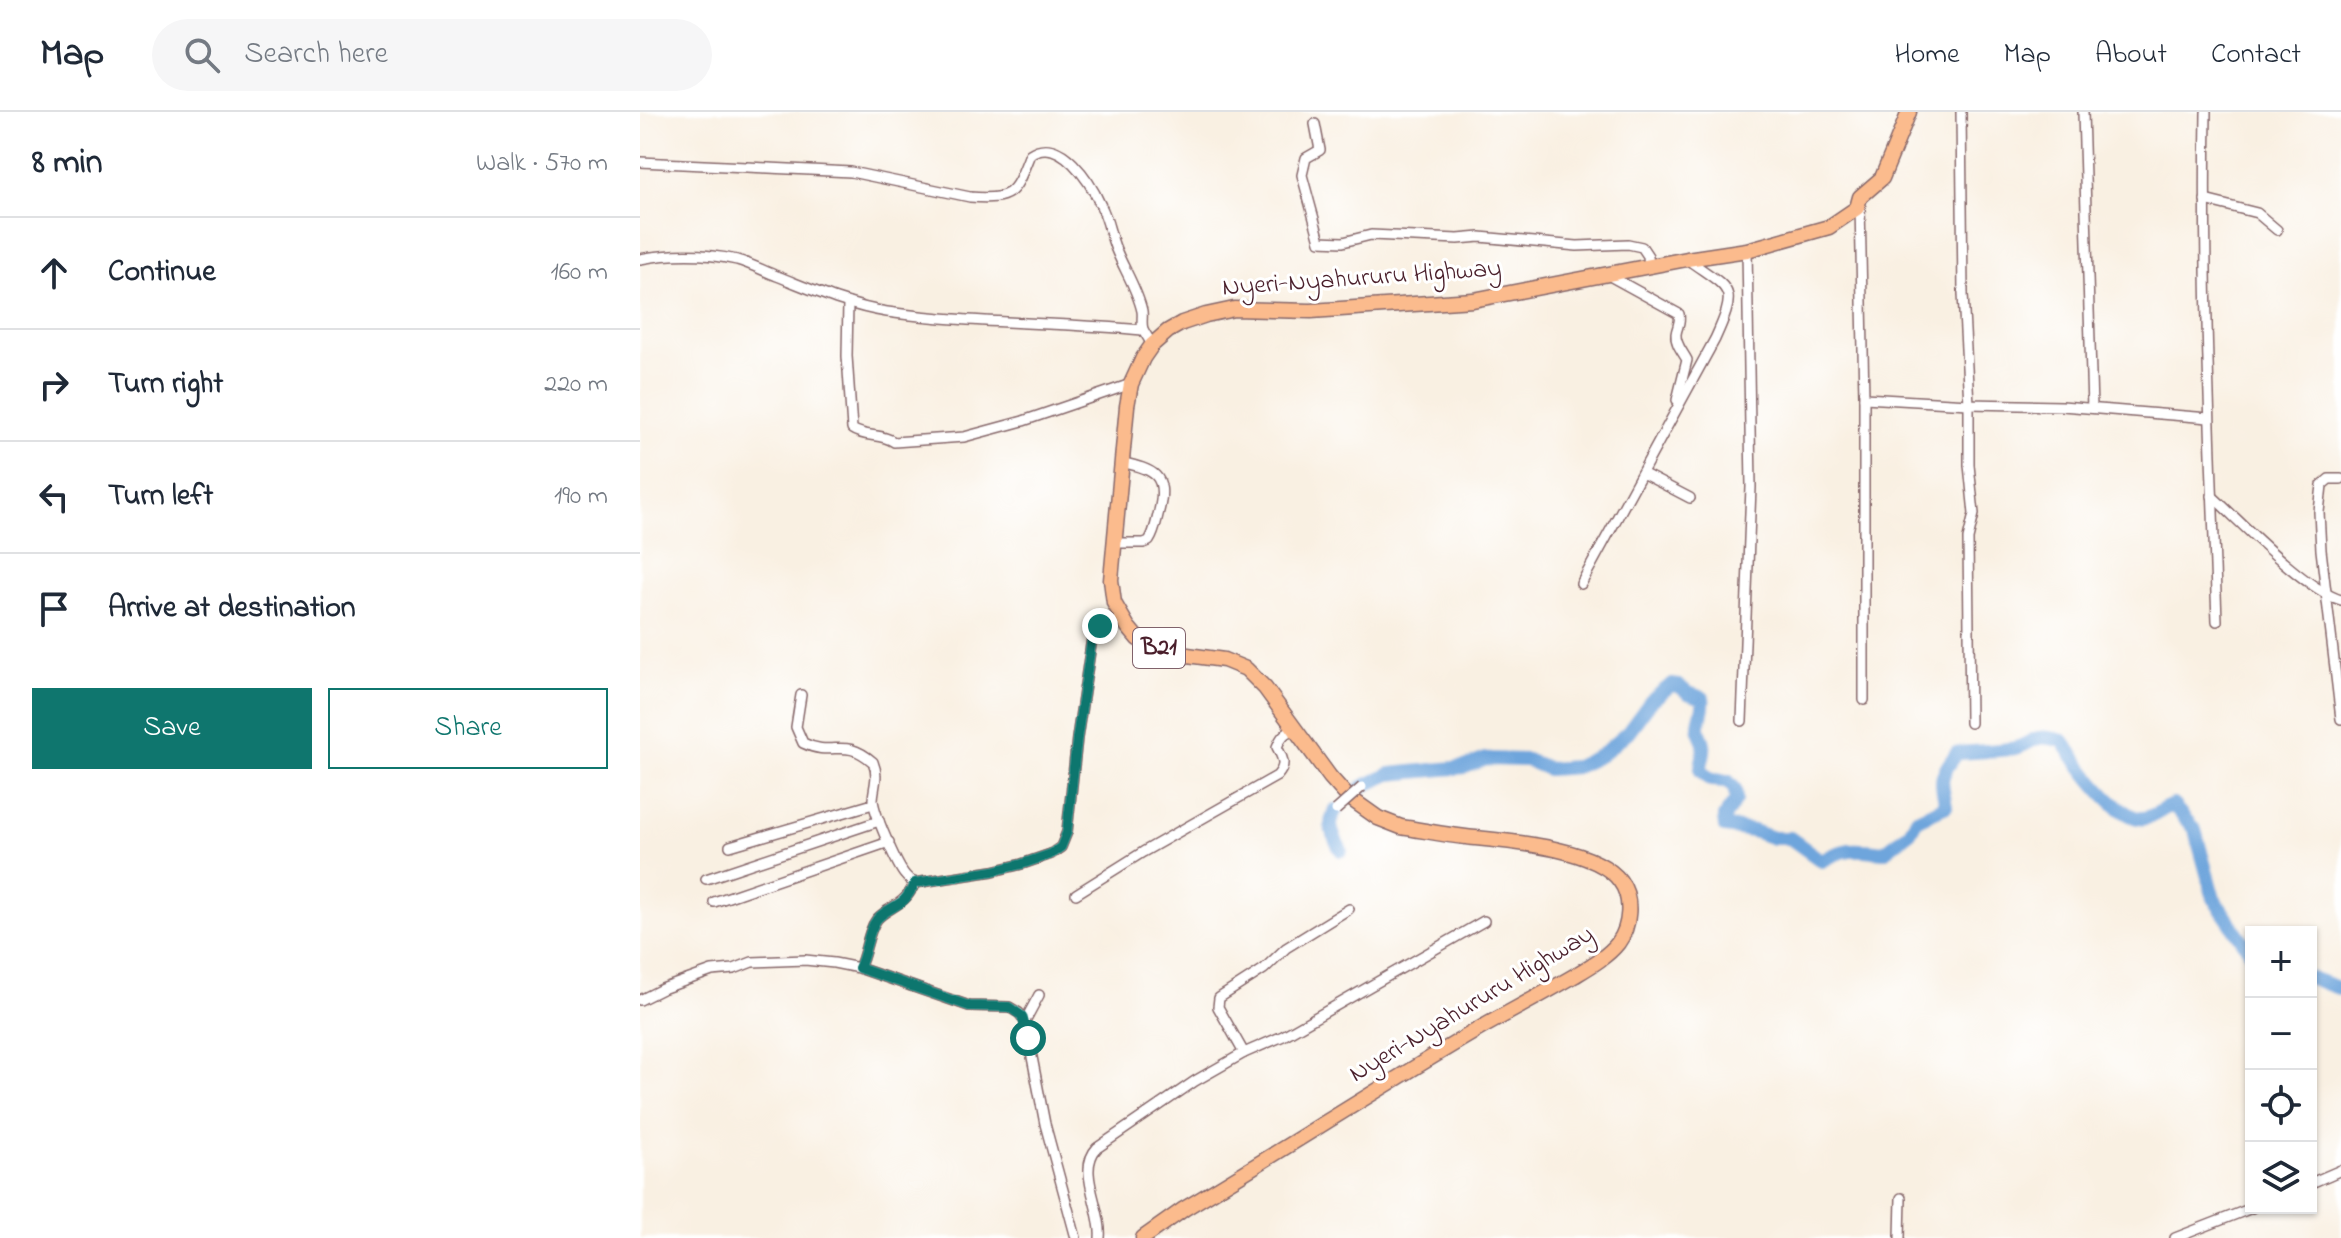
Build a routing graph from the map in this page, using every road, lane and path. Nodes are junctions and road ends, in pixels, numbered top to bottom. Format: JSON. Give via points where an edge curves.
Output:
{"nodes":[{"id":1,"x":1909,"y":112,"type":"edge"},
{"id":2,"x":1961,"y":112,"type":"edge"},
{"id":3,"x":2083,"y":112,"type":"edge"},
{"id":4,"x":2206,"y":112,"type":"edge"},
{"id":5,"x":1315,"y":124,"type":"dead end"},
{"id":6,"x":640,"y":162,"type":"edge"},
{"id":7,"x":1860,"y":197,"type":"junction"},
{"id":8,"x":2205,"y":200,"type":"junction"},
{"id":9,"x":2277,"y":230,"type":"dead end"},
{"id":10,"x":1747,"y":250,"type":"junction"},
{"id":11,"x":640,"y":259,"type":"edge"},
{"id":12,"x":1687,"y":259,"type":"junction"},
{"id":13,"x":1649,"y":267,"type":"junction"},
{"id":14,"x":1608,"y":275,"type":"junction"},
{"id":15,"x":848,"y":303,"type":"junction"},
{"id":16,"x":1143,"y":330,"type":"junction"},
{"id":17,"x":1152,"y":345,"type":"junction"},
{"id":18,"x":1131,"y":384,"type":"junction"},
{"id":19,"x":1864,"y":398,"type":"junction"},
{"id":20,"x":1969,"y":404,"type":"junction"},
{"id":21,"x":2092,"y":408,"type":"junction"},
{"id":22,"x":2209,"y":418,"type":"junction"},
{"id":23,"x":1672,"y":419,"type":"junction"},
{"id":24,"x":1121,"y":462,"type":"junction"},
{"id":25,"x":1642,"y":473,"type":"junction"},
{"id":26,"x":2341,"y":479,"type":"edge"},
{"id":27,"x":2212,"y":496,"type":"junction"},
{"id":28,"x":1690,"y":498,"type":"dead end"},
{"id":29,"x":1114,"y":543,"type":"junction"},
{"id":30,"x":1581,"y":584,"type":"dead end"},
{"id":31,"x":2326,"y":596,"type":"junction"},
{"id":32,"x":2341,"y":600,"type":"edge"},
{"id":33,"x":1122,"y":618,"type":"junction"},
{"id":34,"x":2217,"y":621,"type":"dead end"},
{"id":35,"x":801,"y":695,"type":"dead end"},
{"id":36,"x":1864,"y":700,"type":"dead end"},
{"id":37,"x":2341,"y":719,"type":"edge"},
{"id":38,"x":1742,"y":721,"type":"dead end"},
{"id":39,"x":1970,"y":723,"type":"dead end"},
{"id":40,"x":1294,"y":729,"type":"junction"},
{"id":41,"x":1362,"y":787,"type":"dead end"},
{"id":42,"x":873,"y":804,"type":"junction"},
{"id":43,"x":1336,"y":810,"type":"dead end"},
{"id":44,"x":879,"y":821,"type":"junction"},
{"id":45,"x":889,"y":842,"type":"junction"},
{"id":46,"x":730,"y":846,"type":"dead end"},
{"id":47,"x":706,"y":879,"type":"dead end"},
{"id":48,"x":915,"y":883,"type":"junction"},
{"id":49,"x":1076,"y":894,"type":"dead end"},
{"id":50,"x":714,"y":902,"type":"dead end"},
{"id":51,"x":1349,"y":909,"type":"dead end"},
{"id":52,"x":1484,"y":921,"type":"dead end"},
{"id":53,"x":859,"y":968,"type":"junction"},
{"id":54,"x":1039,"y":995,"type":"dead end"},
{"id":55,"x":640,"y":1000,"type":"edge"},
{"id":56,"x":1025,"y":1021,"type":"junction"},
{"id":57,"x":1244,"y":1053,"type":"junction"},
{"id":58,"x":2341,"y":1170,"type":"edge"},
{"id":59,"x":2317,"y":1180,"type":"edge"},
{"id":60,"x":1901,"y":1198,"type":"dead end"},
{"id":61,"x":2245,"y":1211,"type":"edge"},
{"id":62,"x":1076,"y":1238,"type":"edge"},
{"id":63,"x":1100,"y":1238,"type":"edge"},
{"id":64,"x":1143,"y":1238,"type":"edge"},
{"id":65,"x":1900,"y":1238,"type":"edge"},
{"id":66,"x":2175,"y":1238,"type":"edge"}],
"edges":[{"from":1,"to":7,"type":"highway","name":"Nyeri-Nyahururu Highway","number":"B21","via":[[1882,178]]},
{"from":2,"to":20,"type":"street"},
{"from":3,"to":21,"type":"street"},
{"from":4,"to":8,"type":"street"},
{"from":5,"to":13,"type":"street","via":[[1320,150],[1306,158],[1302,175],[1320,241],[1371,235],[1628,244],[1642,247]]},
{"from":6,"to":16,"type":"street","via":[[851,172],[985,199],[1016,188],[1034,151],[1055,151],[1077,167],[1102,208],[1142,312]]},
{"from":7,"to":10,"type":"highway","name":"Nyeri-Nyahururu Highway","number":"B21","via":[[1857,208],[1829,227]]},
{"from":7,"to":19,"type":"street"},
{"from":8,"to":9,"type":"street","via":[[2257,213]]},
{"from":8,"to":22,"type":"street"},
{"from":10,"to":12,"type":"highway","name":"Nyeri-Nyahururu Highway","number":"B21"},
{"from":10,"to":38,"type":"street","via":[[1751,487]]},
{"from":11,"to":15,"type":"street","via":[[673,254],[740,261]]},
{"from":12,"to":13,"type":"highway","name":"Nyeri-Nyahururu Highway","number":"B21"},
{"from":12,"to":23,"type":"street","via":[[1725,288],[1730,301]]},
{"from":13,"to":14,"type":"highway","name":"Nyeri-Nyahururu Highway","number":"B21"},
{"from":14,"to":17,"type":"highway","name":"Nyeri-Nyahururu Highway","number":"B21","via":[[1473,300],[1311,311],[1234,309],[1182,323]]},
{"from":14,"to":23,"type":"street","via":[[1679,314],[1677,342],[1687,360]]},
{"from":15,"to":16,"type":"street","via":[[959,320]]},
{"from":15,"to":18,"type":"street","via":[[852,429],[868,436],[894,442],[964,437]]},
{"from":16,"to":17,"type":"street"},
{"from":17,"to":18,"type":"highway","name":"Nyeri-Nyahururu Highway","number":"B21"},
{"from":18,"to":24,"type":"highway","name":"Nyeri-Nyahururu Highway","number":"B21"},
{"from":19,"to":20,"type":"street"},
{"from":19,"to":36,"type":"street"},
{"from":20,"to":21,"type":"street"},
{"from":20,"to":39,"type":"street","via":[[1974,514],[1968,539]]},
{"from":21,"to":22,"type":"street"},
{"from":22,"to":27,"type":"street"},
{"from":23,"to":25,"type":"street"},
{"from":24,"to":29,"type":"highway","name":"Nyeri-Nyahururu Highway","number":"B21"},
{"from":24,"to":29,"type":"street","via":[[1158,476],[1161,495],[1149,541]]},
{"from":25,"to":28,"type":"street"},
{"from":25,"to":30,"type":"street"},
{"from":26,"to":31,"type":"street","via":[[2325,481],[2321,491]]},
{"from":27,"to":31,"type":"street"},
{"from":27,"to":34,"type":"street"},
{"from":29,"to":33,"type":"highway","name":"Nyeri-Nyahururu Highway","number":"B21","via":[[1111,580]]},
{"from":31,"to":32,"type":"street"},
{"from":31,"to":37,"type":"street"},
{"from":33,"to":40,"type":"highway","name":"Nyeri-Nyahururu Highway","number":"B21","via":[[1138,639],[1154,646],[1246,669]]},
{"from":33,"to":48,"type":"street","via":[[1105,628],[1096,626],[1092,638],[1061,847],[1022,864]]},
{"from":35,"to":42,"type":"street","via":[[796,727],[803,743],[863,753],[876,768]]},
{"from":40,"to":49,"type":"street","via":[[1277,747],[1284,761],[1277,776]]},
{"from":40,"to":64,"type":"highway","name":"Nyeri-Nyahururu Highway","number":"B21","via":[[1347,796],[1378,818],[1401,827],[1561,850],[1603,866],[1625,890],[1625,931],[1616,946],[1582,971],[1375,1092]]},
{"from":41,"to":43,"type":"street","bridge":true},
{"from":42,"to":44,"type":"street"},
{"from":42,"to":46,"type":"street"},
{"from":44,"to":45,"type":"street"},
{"from":44,"to":47,"type":"street"},
{"from":45,"to":48,"type":"street","via":[[904,874]]},
{"from":45,"to":50,"type":"street"},
{"from":48,"to":53,"type":"street","via":[[874,923]]},
{"from":51,"to":57,"type":"street","via":[[1219,998],[1218,1007]]},
{"from":52,"to":57,"type":"street"},
{"from":53,"to":55,"type":"street","via":[[805,960],[752,962],[712,971]]},
{"from":53,"to":56,"type":"street","via":[[969,1006],[1009,1007]]},
{"from":54,"to":56,"type":"street"},
{"from":56,"to":62,"type":"street","via":[[1045,1124]]},
{"from":57,"to":63,"type":"street","via":[[1091,1154],[1088,1167]]},
{"from":58,"to":59,"type":"street"},
{"from":60,"to":65,"type":"street"},
{"from":61,"to":66,"type":"street"}]}
